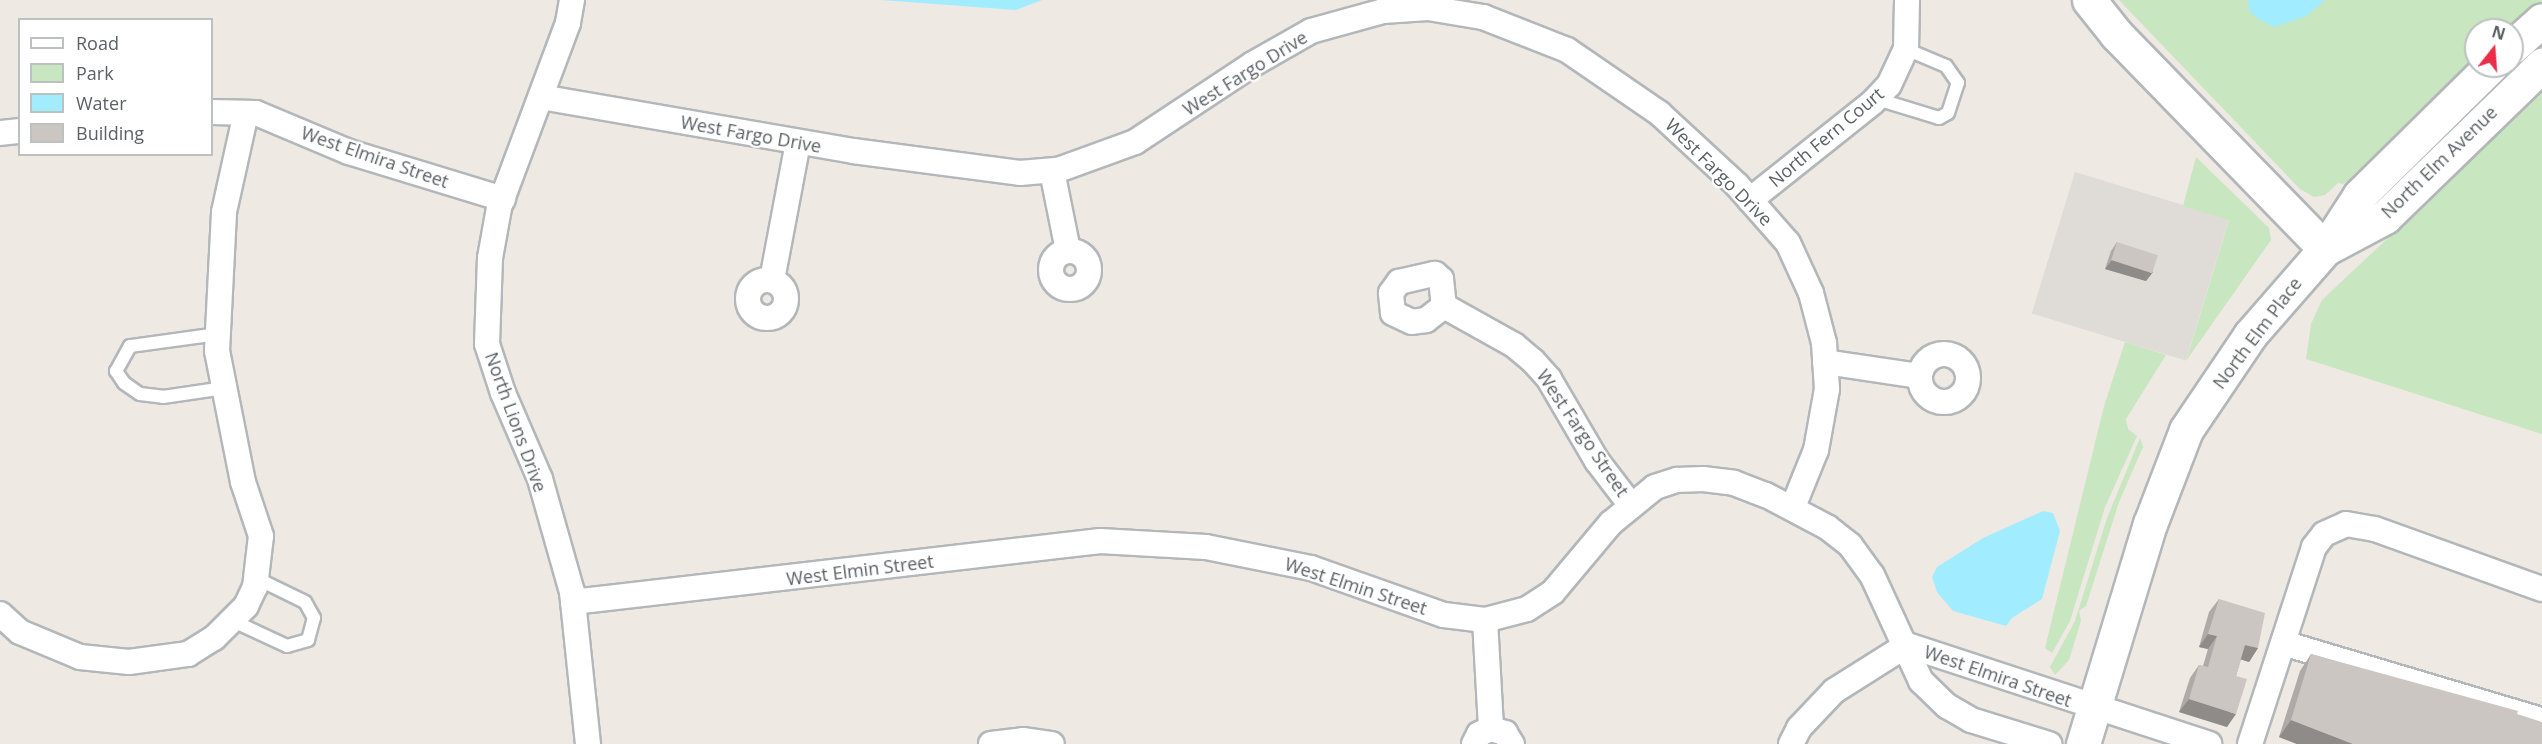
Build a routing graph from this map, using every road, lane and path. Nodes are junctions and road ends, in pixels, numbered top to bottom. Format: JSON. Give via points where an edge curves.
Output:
{"nodes":[{"id":1,"x":572,"y":0,"type":"edge"},
{"id":2,"x":1907,"y":0,"type":"edge"},
{"id":3,"x":2089,"y":0,"type":"edge"},
{"id":4,"x":1411,"y":5,"type":"edge"},
{"id":5,"x":2542,"y":20,"type":"edge"},
{"id":6,"x":2524,"y":36,"type":"edge"},
{"id":7,"x":1906,"y":49,"type":"junction"},
{"id":8,"x":2542,"y":65,"type":"edge"},
{"id":9,"x":2480,"y":78,"type":"edge"},
{"id":10,"x":542,"y":97,"type":"junction"},
{"id":11,"x":1877,"y":99,"type":"junction"},
{"id":12,"x":213,"y":112,"type":"edge"},
{"id":13,"x":246,"y":113,"type":"junction"},
{"id":14,"x":18,"y":131,"type":"edge"},
{"id":15,"x":0,"y":133,"type":"edge"},
{"id":16,"x":798,"y":142,"type":"junction"},
{"id":17,"x":1052,"y":171,"type":"junction"},
{"id":18,"x":503,"y":199,"type":"junction"},
{"id":19,"x":1750,"y":200,"type":"junction"},
{"id":20,"x":2325,"y":249,"type":"junction"},
{"id":21,"x":1068,"y":250,"type":"dead end"},
{"id":22,"x":772,"y":280,"type":"dead end"},
{"id":23,"x":1444,"y":306,"type":"dead end"},
{"id":24,"x":218,"y":334,"type":"junction"},
{"id":25,"x":1825,"y":362,"type":"junction"},
{"id":26,"x":1920,"y":376,"type":"dead end"},
{"id":27,"x":224,"y":388,"type":"junction"},
{"id":28,"x":1630,"y":504,"type":"junction"},
{"id":29,"x":1793,"y":507,"type":"junction"},
{"id":30,"x":255,"y":582,"type":"junction"},
{"id":31,"x":2542,"y":589,"type":"edge"},
{"id":32,"x":573,"y":602,"type":"junction"},
{"id":33,"x":0,"y":614,"type":"edge"},
{"id":34,"x":231,"y":620,"type":"junction"},
{"id":35,"x":1485,"y":620,"type":"junction"},
{"id":36,"x":2283,"y":643,"type":"junction"},
{"id":37,"x":1907,"y":645,"type":"junction"},
{"id":38,"x":2093,"y":708,"type":"junction"},
{"id":39,"x":2542,"y":720,"type":"edge"},
{"id":40,"x":1483,"y":737,"type":"edge"},
{"id":41,"x":588,"y":744,"type":"edge"},
{"id":42,"x":991,"y":744,"type":"edge"},
{"id":43,"x":1052,"y":744,"type":"edge"},
{"id":44,"x":1512,"y":744,"type":"edge"},
{"id":45,"x":1791,"y":744,"type":"edge"},
{"id":46,"x":2049,"y":744,"type":"edge"},
{"id":47,"x":2083,"y":744,"type":"edge"},
{"id":48,"x":2209,"y":744,"type":"edge"},
{"id":49,"x":2250,"y":744,"type":"edge"}],
"edges":[{"from":1,"to":10,"type":"street","name":"North Lions Drive"},
{"from":2,"to":7,"type":"street","name":"North Fern Court"},
{"from":3,"to":20,"type":"main road","via":[[2116,34]]},
{"from":4,"to":17,"type":"street","name":"West Fargo Drive","via":[[1311,31],[1253,64],[1135,142]]},
{"from":4,"to":19,"type":"street","name":"West Fargo Drive","via":[[1483,17],[1567,50],[1659,113]]},
{"from":5,"to":6,"type":"main road"},
{"from":7,"to":11,"type":"street","name":"North Fern Court","via":[[1898,72]]},
{"from":7,"to":11,"type":"lane","via":[[1946,66],[1958,83],[1948,112],[1939,118]]},
{"from":8,"to":20,"type":"main road","name":"North Elm Avenue","via":[[2385,216]]},
{"from":9,"to":20,"type":"main road","name":"North Elm Avenue","via":[[2360,195]]},
{"from":10,"to":16,"type":"street","name":"West Fargo Drive"},
{"from":10,"to":18,"type":"street","name":"North Lions Drive"},
{"from":11,"to":19,"type":"street","name":"North Fern Court"},
{"from":12,"to":13,"type":"street","name":"West Elmira Street"},
{"from":13,"to":18,"type":"street","name":"West Elmira Street","via":[[256,113],[349,152]]},
{"from":13,"to":24,"type":"street","via":[[225,212]]},
{"from":14,"to":15,"type":"street"},
{"from":16,"to":17,"type":"street","name":"West Fargo Drive","via":[[1020,173]]},
{"from":16,"to":22,"type":"street"},
{"from":17,"to":21,"type":"street"},
{"from":18,"to":32,"type":"street","name":"North Lions Drive","via":[[490,258],[487,344],[503,393],[540,479]]},
{"from":19,"to":25,"type":"street","name":"West Fargo Drive","via":[[1788,243],[1811,293]]},
{"from":20,"to":38,"type":"main road","name":"North Elm Place","via":[[2250,335],[2186,430],[2150,524]]},
{"from":23,"to":28,"type":"street","name":"West Fargo Street","via":[[1514,345],[1533,361],[1549,379],[1597,461]]},
{"from":24,"to":27,"type":"street"},
{"from":24,"to":27,"type":"lane","via":[[130,346],[116,370],[124,383],[140,394],[163,397]]},
{"from":25,"to":26,"type":"street"},
{"from":25,"to":29,"type":"street","name":"West Fargo Drive","via":[[1827,389],[1816,450]]},
{"from":27,"to":30,"type":"street","via":[[243,483],[261,536]]},
{"from":28,"to":29,"type":"street","name":"West Elmin Street","via":[[1655,487],[1677,480],[1703,479],[1734,483]]},
{"from":28,"to":35,"type":"street","name":"West Elmin Street","via":[[1553,592],[1527,609]]},
{"from":29,"to":37,"type":"street","name":"West Elmin Street","via":[[1850,545],[1872,575]]},
{"from":30,"to":34,"type":"street","via":[[246,606]]},
{"from":30,"to":34,"type":"lane","via":[[305,602],[314,618],[308,640],[287,646]]},
{"from":31,"to":36,"type":"street","via":[[2375,529],[2346,524],[2324,534],[2314,547]]},
{"from":32,"to":35,"type":"street","name":"West Elmin Street","via":[[1100,540],[1206,547],[1311,568],[1444,615]]},
{"from":32,"to":41,"type":"street","name":"North Lions Drive"},
{"from":33,"to":34,"type":"street","via":[[20,632],[80,657],[129,662],[188,654],[214,638]]},
{"from":35,"to":40,"type":"street"},
{"from":36,"to":39,"type":"street"},
{"from":36,"to":49,"type":"street"},
{"from":37,"to":38,"type":"street","name":"West Elmira Street"},
{"from":37,"to":45,"type":"street","via":[[1834,691],[1799,728]]},
{"from":37,"to":46,"type":"street","name":"West Elmira Street","via":[[1921,681],[1947,706],[1971,720]]},
{"from":38,"to":47,"type":"main road","name":"North Elm Place"},
{"from":38,"to":48,"type":"street"},
{"from":40,"to":44,"type":"street","via":[[1505,733]]},
{"from":42,"to":43,"type":"street","via":[[1023,740]]}]}
